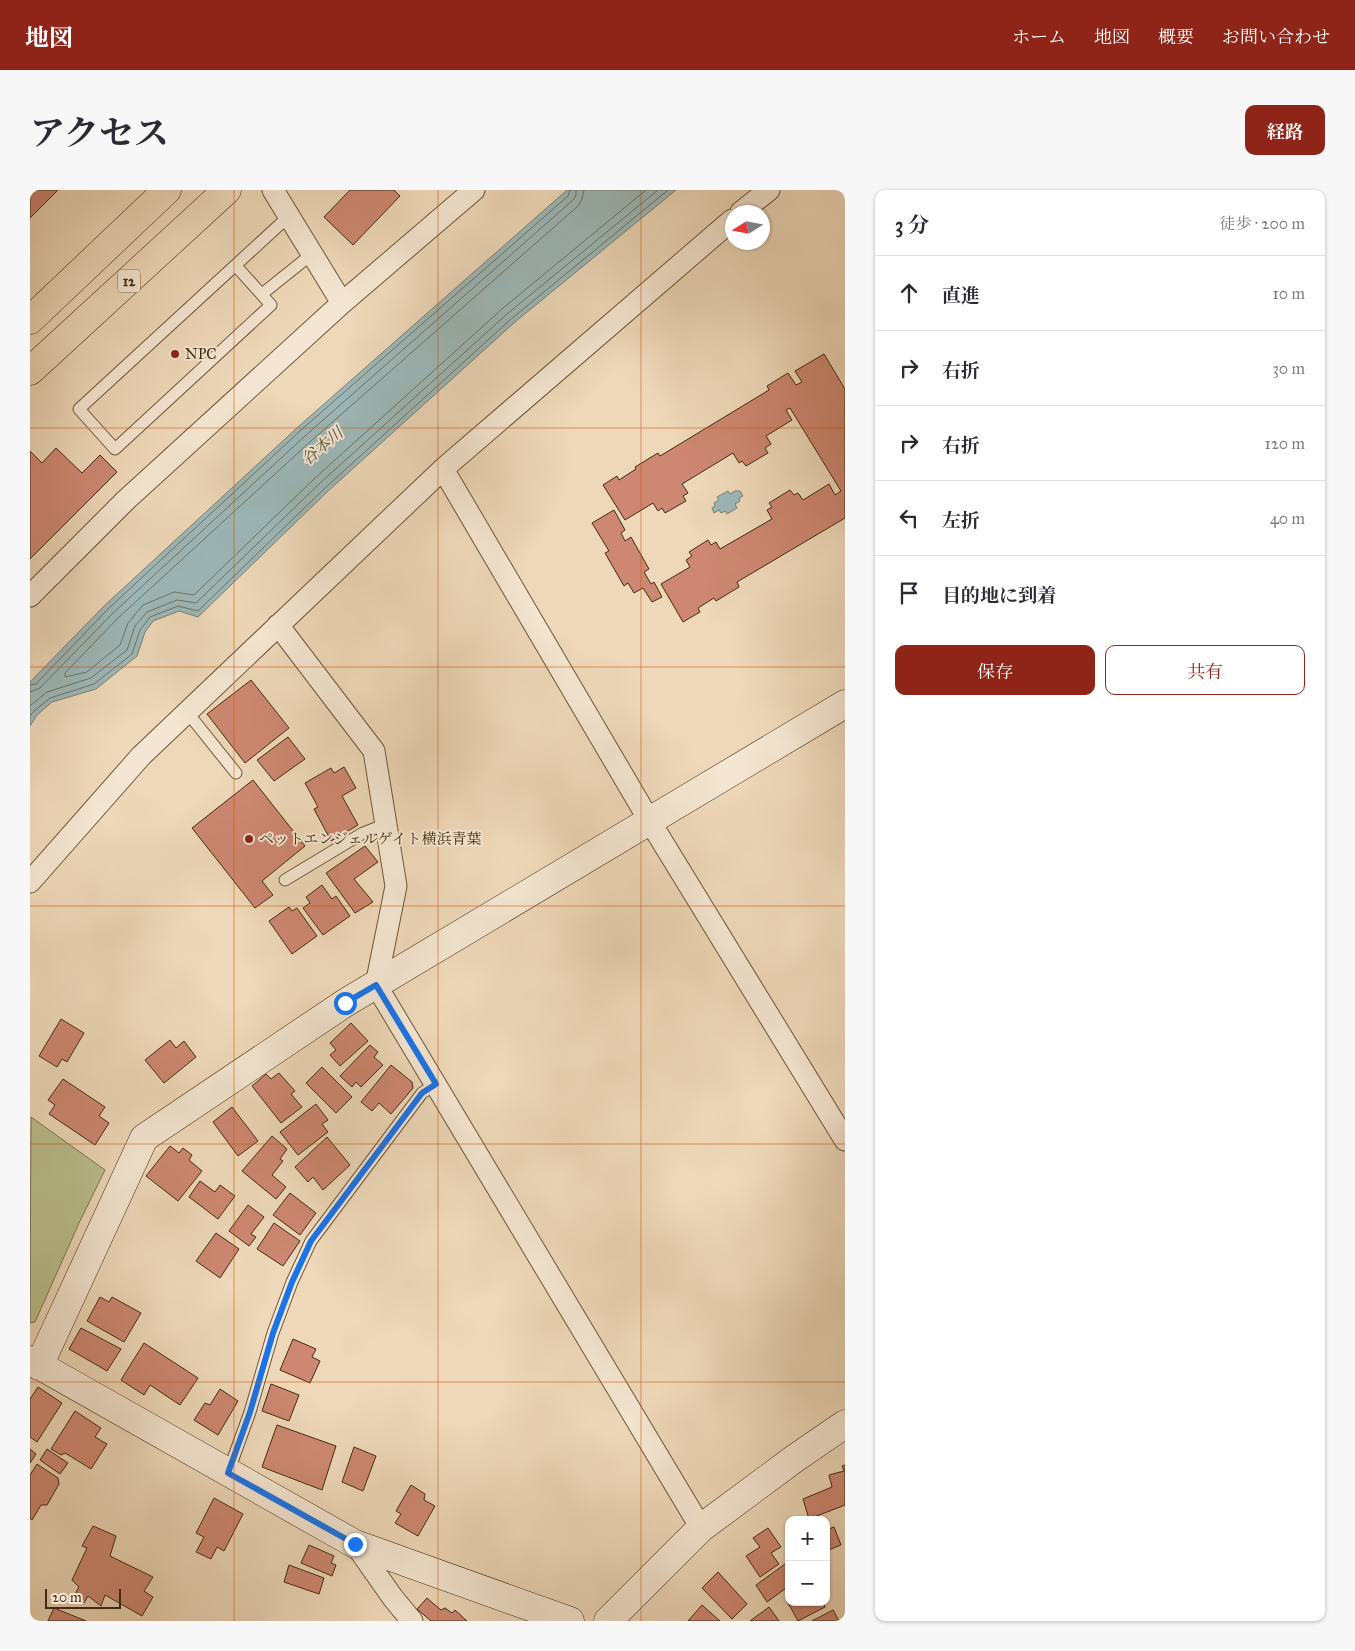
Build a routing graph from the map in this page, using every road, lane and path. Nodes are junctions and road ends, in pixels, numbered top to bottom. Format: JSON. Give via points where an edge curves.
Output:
{"nodes":[{"id":1,"x":167,"y":190,"type":"edge"},
{"id":2,"x":227,"y":190,"type":"edge"},
{"id":3,"x":273,"y":190,"type":"edge"},
{"id":4,"x":474,"y":190,"type":"edge"},
{"id":5,"x":769,"y":190,"type":"edge"},
{"id":6,"x":750,"y":205,"type":"edge"},
{"id":7,"x":289,"y":216,"type":"junction"},
{"id":8,"x":725,"y":226,"type":"edge"},
{"id":9,"x":312,"y":254,"type":"junction"},
{"id":10,"x":236,"y":266,"type":"junction"},
{"id":11,"x":262,"y":294,"type":"junction"},
{"id":12,"x":342,"y":303,"type":"junction"},
{"id":13,"x":30,"y":320,"type":"edge"},
{"id":14,"x":30,"y":371,"type":"edge"},
{"id":15,"x":443,"y":469,"type":"junction"},
{"id":16,"x":30,"y":596,"type":"edge"},
{"id":17,"x":278,"y":625,"type":"junction"},
{"id":18,"x":845,"y":704,"type":"edge"},
{"id":19,"x":187,"y":712,"type":"junction"},
{"id":20,"x":236,"y":773,"type":"dead end"},
{"id":21,"x":649,"y":820,"type":"junction"},
{"id":22,"x":386,"y":824,"type":"junction"},
{"id":23,"x":285,"y":880,"type":"dead end"},
{"id":24,"x":30,"y":882,"type":"edge"},
{"id":25,"x":376,"y":985,"type":"junction"},
{"id":26,"x":436,"y":1084,"type":"junction"},
{"id":27,"x":845,"y":1140,"type":"edge"},
{"id":28,"x":34,"y":1363,"type":"edge"},
{"id":29,"x":845,"y":1424,"type":"edge"},
{"id":30,"x":228,"y":1473,"type":"junction"},
{"id":31,"x":701,"y":1528,"type":"junction"},
{"id":32,"x":355,"y":1544,"type":"junction"},
{"id":33,"x":412,"y":1621,"type":"edge"},
{"id":34,"x":570,"y":1621,"type":"edge"},
{"id":35,"x":608,"y":1621,"type":"edge"}],
"edges":[{"from":1,"to":13,"type":"main road"},
{"from":2,"to":14,"type":"main road","number":"12"},
{"from":3,"to":7,"type":"street"},
{"from":4,"to":12,"type":"street"},
{"from":5,"to":6,"type":"street"},
{"from":7,"to":9,"type":"street"},
{"from":7,"to":10,"type":"lane"},
{"from":8,"to":15,"type":"street"},
{"from":9,"to":11,"type":"lane"},
{"from":9,"to":12,"type":"street"},
{"from":10,"to":11,"type":"lane"},
{"from":10,"to":11,"type":"lane","via":[[79,409],[116,449],[271,305]]},
{"from":12,"to":16,"type":"street","via":[[126,500]]},
{"from":15,"to":17,"type":"street"},
{"from":15,"to":21,"type":"street"},
{"from":17,"to":19,"type":"street"},
{"from":17,"to":22,"type":"street","via":[[374,751]]},
{"from":18,"to":21,"type":"street"},
{"from":19,"to":20,"type":"lane"},
{"from":19,"to":24,"type":"street","via":[[141,756]]},
{"from":21,"to":25,"type":"street"},
{"from":21,"to":27,"type":"street"},
{"from":22,"to":23,"type":"lane","via":[[363,833]]},
{"from":22,"to":25,"type":"street","via":[[396,886]]},
{"from":25,"to":26,"type":"street"},
{"from":25,"to":28,"type":"street","via":[[144,1138]]},
{"from":26,"to":30,"type":"lane","via":[[422,1093],[311,1241],[273,1333]]},
{"from":26,"to":31,"type":"street"},
{"from":28,"to":30,"type":"street"},
{"from":29,"to":31,"type":"street"},
{"from":30,"to":32,"type":"street"},
{"from":31,"to":35,"type":"street"},
{"from":32,"to":33,"type":"street"},
{"from":32,"to":34,"type":"street"}]}
